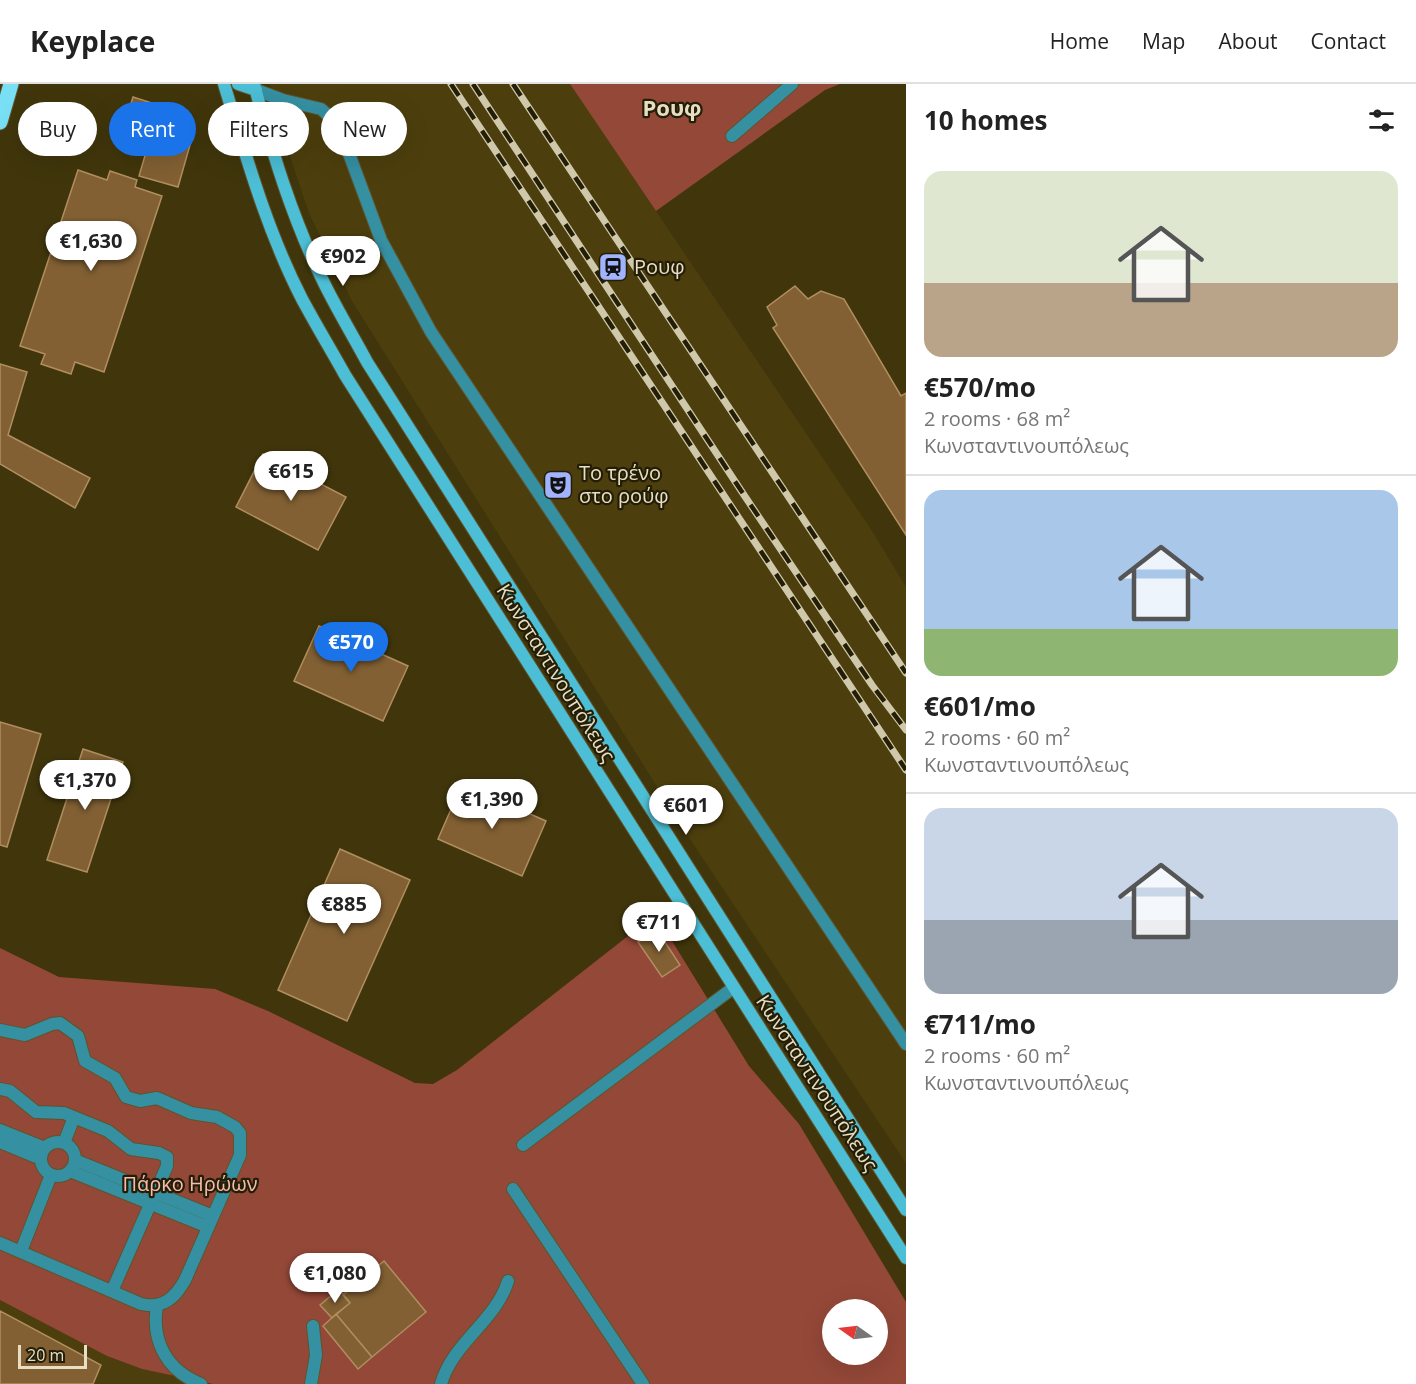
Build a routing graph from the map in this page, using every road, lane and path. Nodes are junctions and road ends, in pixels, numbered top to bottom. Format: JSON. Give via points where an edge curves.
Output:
{"nodes":[{"id":1,"x":11,"y":84,"type":"edge"},
{"id":2,"x":224,"y":84,"type":"edge"},
{"id":3,"x":238,"y":84,"type":"edge"},
{"id":4,"x":792,"y":84,"type":"edge"},
{"id":5,"x":255,"y":87,"type":"edge"},
{"id":6,"x":0,"y":121,"type":"edge"},
{"id":7,"x":732,"y":136,"type":"dead end"},
{"id":8,"x":733,"y":988,"type":"junction"},
{"id":9,"x":0,"y":1030,"type":"edge"},
{"id":10,"x":906,"y":1044,"type":"edge"},
{"id":11,"x":0,"y":1089,"type":"edge"},
{"id":12,"x":74,"y":1117,"type":"junction"},
{"id":13,"x":0,"y":1130,"type":"edge"},
{"id":14,"x":0,"y":1142,"type":"edge"},
{"id":15,"x":64,"y":1143,"type":"junction"},
{"id":16,"x":523,"y":1145,"type":"dead end"},
{"id":17,"x":43,"y":1153,"type":"junction"},
{"id":18,"x":73,"y":1166,"type":"junction"},
{"id":19,"x":51,"y":1175,"type":"junction"},
{"id":20,"x":513,"y":1189,"type":"dead end"},
{"id":21,"x":153,"y":1198,"type":"junction"},
{"id":22,"x":906,"y":1210,"type":"edge"},
{"id":23,"x":211,"y":1222,"type":"junction"},
{"id":24,"x":0,"y":1243,"type":"edge"},
{"id":25,"x":21,"y":1251,"type":"junction"},
{"id":26,"x":906,"y":1258,"type":"edge"},
{"id":27,"x":508,"y":1281,"type":"dead end"},
{"id":28,"x":112,"y":1291,"type":"junction"},
{"id":29,"x":157,"y":1306,"type":"junction"},
{"id":30,"x":313,"y":1326,"type":"dead end"},
{"id":31,"x":201,"y":1384,"type":"edge"},
{"id":32,"x":311,"y":1384,"type":"edge"},
{"id":33,"x":441,"y":1384,"type":"edge"},
{"id":34,"x":644,"y":1384,"type":"edge"}],
"edges":[{"from":1,"to":6,"type":"main road"},
{"from":2,"to":8,"type":"main road","name":"Κωνσταντινουπόλεως","via":[[258,192],[302,298],[345,375]]},
{"from":3,"to":5,"type":"main road"},
{"from":4,"to":7,"type":"street"},
{"from":5,"to":10,"type":"street","via":[[283,100],[321,109],[338,124],[381,240],[431,332]]},
{"from":5,"to":22,"type":"main road","name":"Κωνσταντινουπόλεως","via":[[267,136],[304,239],[367,362]]},
{"from":8,"to":16,"type":"street"},
{"from":8,"to":26,"type":"main road","name":"Κωνσταντινουπόλεως"},
{"from":9,"to":23,"type":"street","via":[[25,1035],[52,1024],[68,1026],[78,1036],[85,1061],[115,1078],[126,1096],[140,1101],[157,1098],[236,1127],[240,1133],[240,1155]]},
{"from":11,"to":12,"type":"street","via":[[10,1091],[36,1112]]},
{"from":12,"to":15,"type":"street"},
{"from":12,"to":21,"type":"street","via":[[108,1131],[131,1149],[167,1157]]},
{"from":13,"to":17,"type":"street"},
{"from":14,"to":17,"type":"street"},
{"from":15,"to":17,"type":"street","via":[[56,1142]]},
{"from":15,"to":18,"type":"street","via":[[73,1150]]},
{"from":17,"to":19,"type":"street","via":[[44,1169]]},
{"from":18,"to":19,"type":"street","via":[[61,1176]]},
{"from":18,"to":21,"type":"street"},
{"from":19,"to":25,"type":"street"},
{"from":20,"to":34,"type":"street"},
{"from":21,"to":23,"type":"street"},
{"from":21,"to":28,"type":"street"},
{"from":23,"to":29,"type":"street","via":[[180,1290]]},
{"from":24,"to":25,"type":"street"},
{"from":25,"to":28,"type":"street"},
{"from":27,"to":33,"type":"street","via":[[495,1309],[451,1360]]},
{"from":28,"to":29,"type":"street","via":[[141,1304]]},
{"from":29,"to":31,"type":"street","via":[[156,1334],[161,1351],[180,1372]]},
{"from":30,"to":32,"type":"street","via":[[316,1355]]}]}
